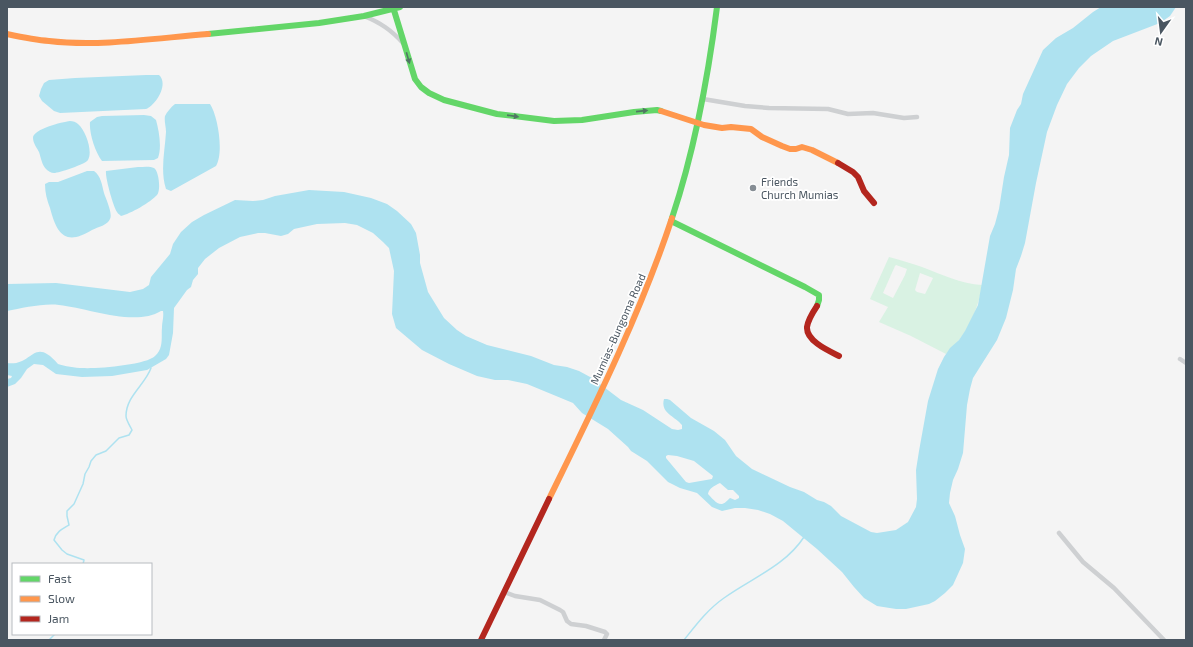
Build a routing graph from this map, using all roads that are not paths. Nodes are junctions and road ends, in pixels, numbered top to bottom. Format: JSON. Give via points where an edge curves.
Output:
{"nodes":[{"id":1,"x":717,"y":7,"type":"edge"},
{"id":2,"x":395,"y":8,"type":"edge"},
{"id":3,"x":364,"y":16,"type":"junction"},
{"id":4,"x":7,"y":34,"type":"edge"},
{"id":5,"x":403,"y":43,"type":"junction"},
{"id":6,"x":704,"y":99,"type":"junction"},
{"id":7,"x":917,"y":117,"type":"dead end"},
{"id":8,"x":698,"y":123,"type":"junction"},
{"id":9,"x":874,"y":203,"type":"dead end"},
{"id":10,"x":671,"y":221,"type":"junction"},
{"id":11,"x":839,"y":356,"type":"dead end"},
{"id":12,"x":1180,"y":359,"type":"dead end"},
{"id":13,"x":1186,"y":363,"type":"edge"},
{"id":14,"x":1059,"y":534,"type":"dead end"},
{"id":15,"x":504,"y":592,"type":"junction"},
{"id":16,"x":481,"y":640,"type":"edge"},
{"id":17,"x":604,"y":640,"type":"edge"},
{"id":18,"x":1164,"y":640,"type":"edge"}],
"edges":[{"from":1,"to":6,"type":"main road","name":"Mumias-Bungoma Road"},
{"from":2,"to":3,"type":"main road"},
{"from":2,"to":5,"type":"main road"},
{"from":3,"to":4,"type":"main road","via":[[293,26],[102,42],[54,42]]},
{"from":3,"to":5,"type":"street","via":[[391,30]]},
{"from":5,"to":8,"type":"main road","one_way":true,"via":[[415,79],[422,88],[444,100],[468,107],[522,118],[568,122],[657,110]]},
{"from":6,"to":7,"type":"street","via":[[745,106],[828,109],[848,114],[873,113],[904,118]]},
{"from":6,"to":8,"type":"main road","name":"Mumias-Bungoma Road"},
{"from":8,"to":9,"type":"main road","via":[[720,128],[751,129],[787,148],[802,147],[818,152],[853,172]]},
{"from":8,"to":10,"type":"main road","name":"Mumias-Bungoma Road"},
{"from":10,"to":11,"type":"main road","via":[[819,295],[820,300],[807,328],[808,334],[818,344]]},
{"from":10,"to":15,"type":"main road","name":"Mumias-Bungoma Road","via":[[651,280],[608,377]]},
{"from":12,"to":13,"type":"street"},
{"from":14,"to":18,"type":"street","via":[[1083,562],[1114,588]]},
{"from":15,"to":16,"type":"main road","name":"Mumias-Bungoma Road"},
{"from":15,"to":17,"type":"street","via":[[540,600],[563,612],[570,624],[605,632],[607,634]]}]}
